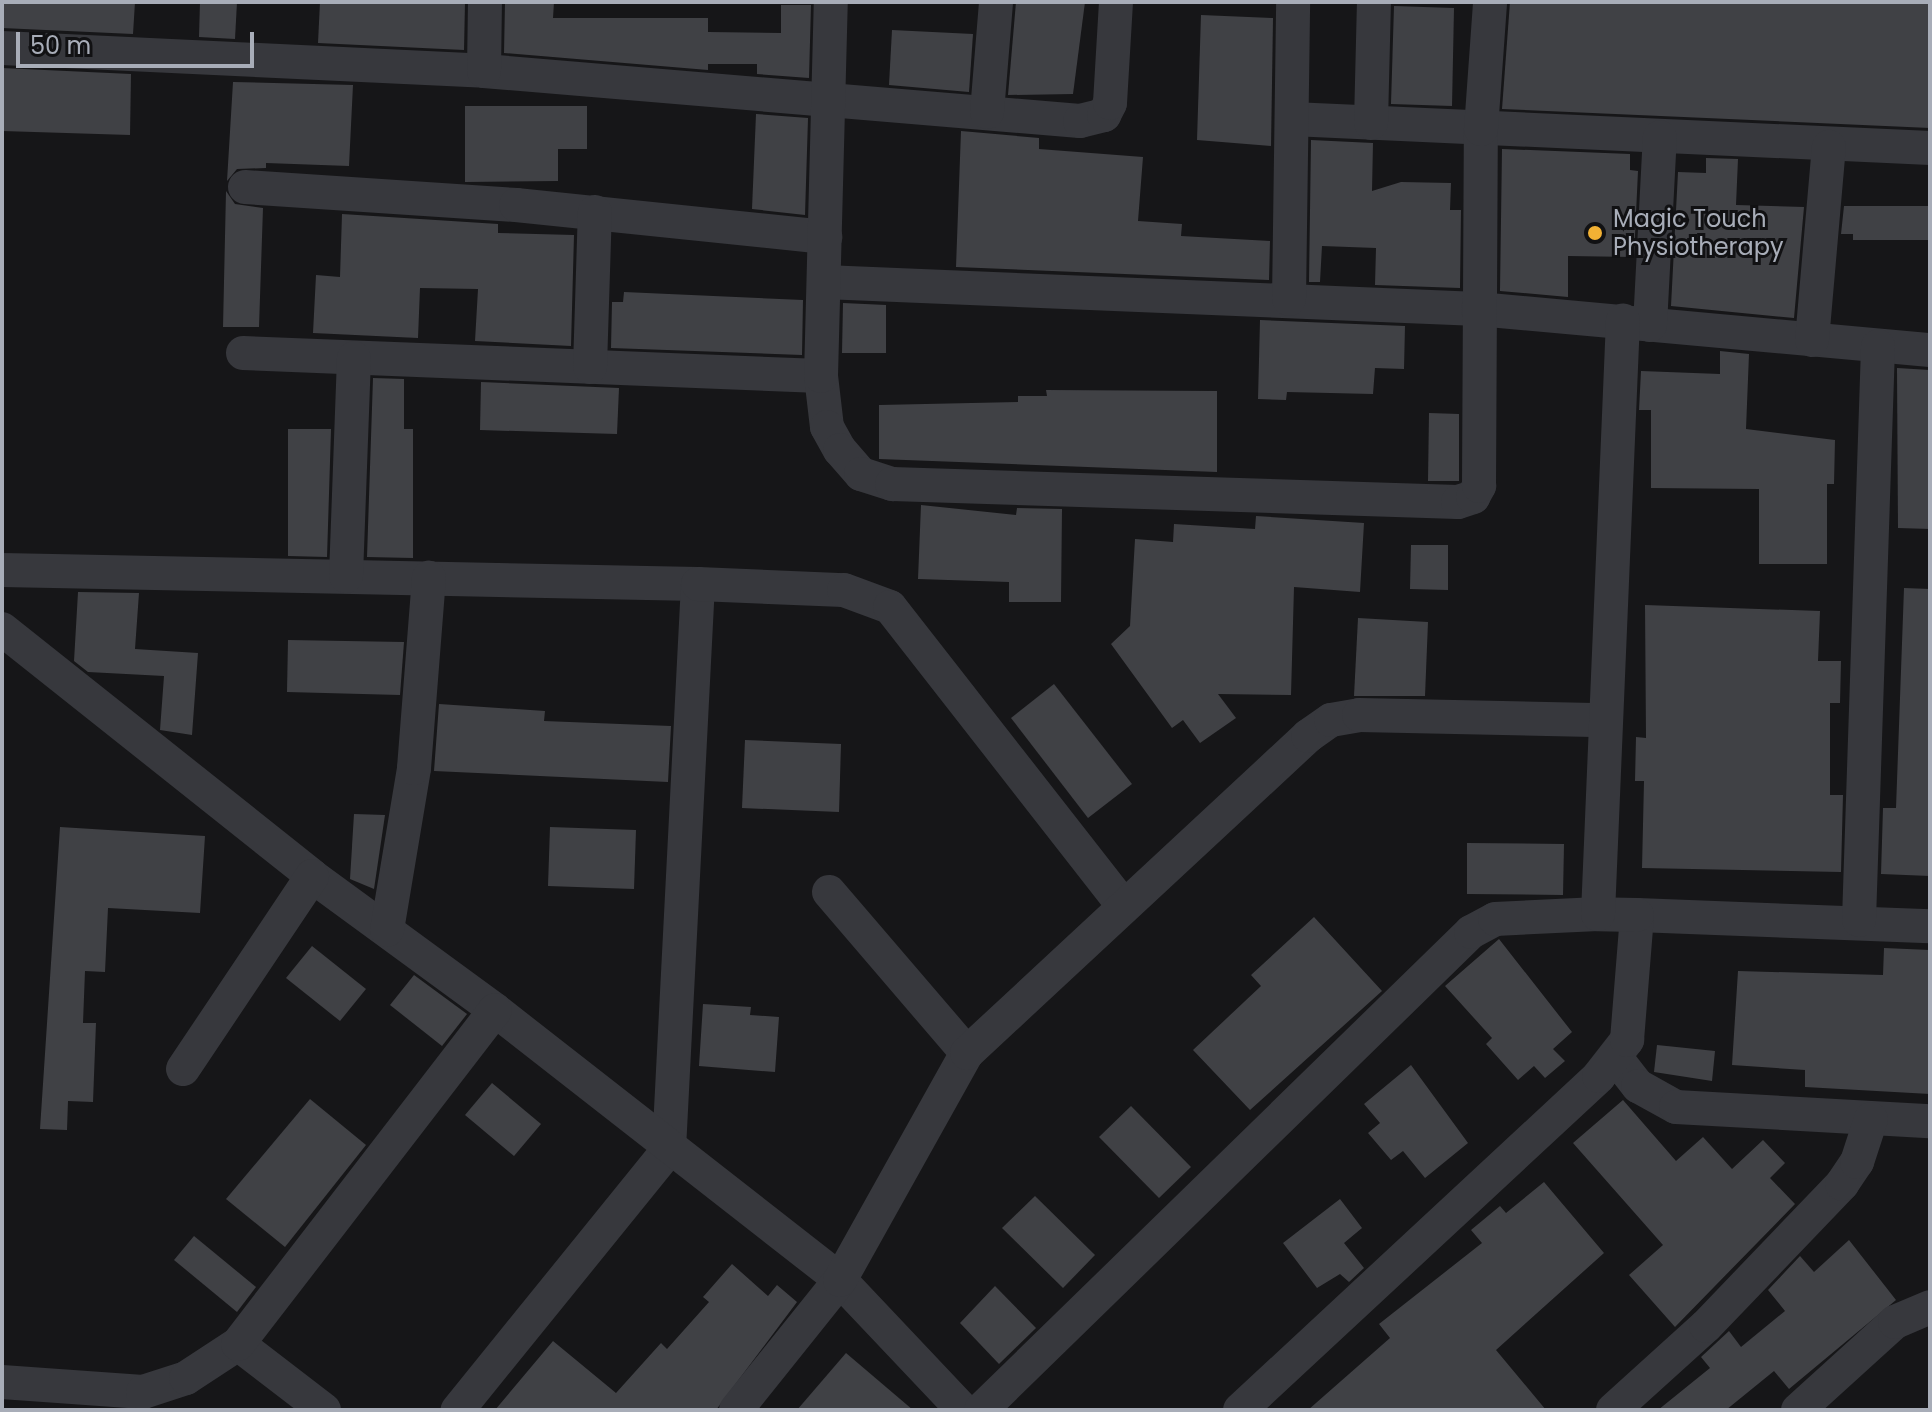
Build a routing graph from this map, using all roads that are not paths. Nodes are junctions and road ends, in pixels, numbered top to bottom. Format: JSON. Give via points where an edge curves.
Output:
{"nodes":[{"id":1,"x":485,"y":2,"type":"edge"},
{"id":2,"x":831,"y":2,"type":"edge"},
{"id":3,"x":996,"y":2,"type":"edge"},
{"id":4,"x":1116,"y":2,"type":"edge"},
{"id":5,"x":1293,"y":2,"type":"edge"},
{"id":6,"x":1374,"y":2,"type":"edge"},
{"id":7,"x":1490,"y":2,"type":"edge"},
{"id":8,"x":2,"y":48,"type":"edge"},
{"id":9,"x":484,"y":71,"type":"junction"},
{"id":10,"x":833,"y":98,"type":"junction"},
{"id":11,"x":987,"y":112,"type":"junction"},
{"id":12,"x":1292,"y":119,"type":"junction"},
{"id":13,"x":1371,"y":123,"type":"junction"},
{"id":14,"x":1481,"y":129,"type":"junction"},
{"id":15,"x":1660,"y":137,"type":"junction"},
{"id":16,"x":1829,"y":147,"type":"junction"},
{"id":17,"x":1930,"y":148,"type":"edge"},
{"id":18,"x":245,"y":187,"type":"dead end"},
{"id":19,"x":595,"y":212,"type":"junction"},
{"id":20,"x":825,"y":237,"type":"junction"},
{"id":21,"x":824,"y":282,"type":"junction"},
{"id":22,"x":1289,"y":299,"type":"junction"},
{"id":23,"x":1478,"y":309,"type":"junction"},
{"id":24,"x":1637,"y":323,"type":"junction"},
{"id":25,"x":1812,"y":340,"type":"junction"},
{"id":26,"x":1878,"y":346,"type":"junction"},
{"id":27,"x":1930,"y":350,"type":"edge"},
{"id":28,"x":243,"y":353,"type":"dead end"},
{"id":29,"x":354,"y":358,"type":"junction"},
{"id":30,"x":590,"y":367,"type":"junction"},
{"id":31,"x":821,"y":376,"type":"junction"},
{"id":32,"x":2,"y":570,"type":"edge"},
{"id":33,"x":346,"y":576,"type":"junction"},
{"id":34,"x":429,"y":578,"type":"junction"},
{"id":35,"x":698,"y":584,"type":"junction"},
{"id":36,"x":2,"y":629,"type":"edge"},
{"id":37,"x":1605,"y":720,"type":"junction"},
{"id":38,"x":312,"y":876,"type":"junction"},
{"id":39,"x":829,"y":892,"type":"dead end"},
{"id":40,"x":1124,"y":906,"type":"junction"},
{"id":41,"x":1598,"y":914,"type":"junction"},
{"id":42,"x":1637,"y":915,"type":"junction"},
{"id":43,"x":1859,"y":920,"type":"junction"},
{"id":44,"x":1930,"y":926,"type":"edge"},
{"id":45,"x":387,"y":930,"type":"junction"},
{"id":46,"x":495,"y":1010,"type":"junction"},
{"id":47,"x":967,"y":1053,"type":"junction"},
{"id":48,"x":1616,"y":1058,"type":"junction"},
{"id":49,"x":183,"y":1069,"type":"dead end"},
{"id":50,"x":1871,"y":1119,"type":"junction"},
{"id":51,"x":1930,"y":1121,"type":"edge"},
{"id":52,"x":669,"y":1149,"type":"junction"},
{"id":53,"x":840,"y":1280,"type":"junction"},
{"id":54,"x":1930,"y":1307,"type":"edge"},
{"id":55,"x":238,"y":1344,"type":"junction"},
{"id":56,"x":2,"y":1382,"type":"edge"},
{"id":57,"x":143,"y":1401,"type":"edge"},
{"id":58,"x":324,"y":1410,"type":"edge"},
{"id":59,"x":458,"y":1410,"type":"edge"},
{"id":60,"x":736,"y":1410,"type":"edge"},
{"id":61,"x":963,"y":1410,"type":"edge"},
{"id":62,"x":981,"y":1410,"type":"edge"},
{"id":63,"x":1240,"y":1410,"type":"edge"},
{"id":64,"x":1613,"y":1410,"type":"edge"},
{"id":65,"x":1798,"y":1410,"type":"edge"}],
"edges":[{"from":1,"to":9,"type":"street"},
{"from":2,"to":10,"type":"street"},
{"from":3,"to":11,"type":"street"},
{"from":4,"to":11,"type":"street","via":[[1104,115],[1080,121]]},
{"from":5,"to":12,"type":"street"},
{"from":6,"to":13,"type":"street"},
{"from":7,"to":14,"type":"street"},
{"from":8,"to":9,"type":"street"},
{"from":9,"to":10,"type":"street"},
{"from":10,"to":11,"type":"street"},
{"from":10,"to":20,"type":"street"},
{"from":12,"to":13,"type":"street"},
{"from":12,"to":22,"type":"street"},
{"from":13,"to":14,"type":"street"},
{"from":14,"to":15,"type":"street"},
{"from":14,"to":23,"type":"street"},
{"from":15,"to":16,"type":"street"},
{"from":15,"to":24,"type":"street"},
{"from":16,"to":17,"type":"street"},
{"from":16,"to":25,"type":"street"},
{"from":18,"to":19,"type":"street"},
{"from":19,"to":20,"type":"street"},
{"from":19,"to":30,"type":"street"},
{"from":20,"to":21,"type":"street"},
{"from":21,"to":22,"type":"street"},
{"from":21,"to":31,"type":"street"},
{"from":22,"to":23,"type":"street"},
{"from":23,"to":24,"type":"street"},
{"from":23,"to":31,"type":"street","via":[[1479,486],[1473,497],[1458,502],[892,484],[861,474],[840,450],[827,427]]},
{"from":24,"to":25,"type":"street"},
{"from":24,"to":37,"type":"street"},
{"from":25,"to":26,"type":"street"},
{"from":26,"to":27,"type":"street"},
{"from":26,"to":43,"type":"street"},
{"from":28,"to":29,"type":"street"},
{"from":29,"to":30,"type":"street"},
{"from":29,"to":33,"type":"street"},
{"from":30,"to":31,"type":"street"},
{"from":32,"to":33,"type":"street"},
{"from":33,"to":34,"type":"street"},
{"from":34,"to":35,"type":"street"},
{"from":34,"to":45,"type":"street","via":[[414,768]]},
{"from":35,"to":40,"type":"street","via":[[844,590],[890,607]]},
{"from":35,"to":52,"type":"street"},
{"from":36,"to":38,"type":"street"},
{"from":37,"to":40,"type":"street","via":[[1359,715],[1331,720],[1273,764]]},
{"from":37,"to":41,"type":"street"},
{"from":38,"to":45,"type":"street"},
{"from":38,"to":49,"type":"street"},
{"from":39,"to":47,"type":"street"},
{"from":40,"to":47,"type":"street"},
{"from":41,"to":42,"type":"street"},
{"from":41,"to":62,"type":"street","via":[[1495,919],[1471,932]]},
{"from":42,"to":43,"type":"street"},
{"from":42,"to":48,"type":"street","via":[[1633,1022]]},
{"from":43,"to":44,"type":"street"},
{"from":45,"to":46,"type":"street"},
{"from":46,"to":52,"type":"street"},
{"from":46,"to":55,"type":"street"},
{"from":47,"to":53,"type":"street"},
{"from":48,"to":50,"type":"street","via":[[1638,1086],[1676,1107]]},
{"from":48,"to":63,"type":"street"},
{"from":50,"to":51,"type":"street"},
{"from":50,"to":64,"type":"street","via":[[1857,1162],[1842,1184],[1706,1326]]},
{"from":52,"to":53,"type":"street"},
{"from":52,"to":59,"type":"street"},
{"from":53,"to":60,"type":"street"},
{"from":53,"to":61,"type":"street"},
{"from":54,"to":65,"type":"street","via":[[1895,1322]]},
{"from":55,"to":57,"type":"street"},
{"from":55,"to":58,"type":"street"},
{"from":56,"to":57,"type":"street"}]}
